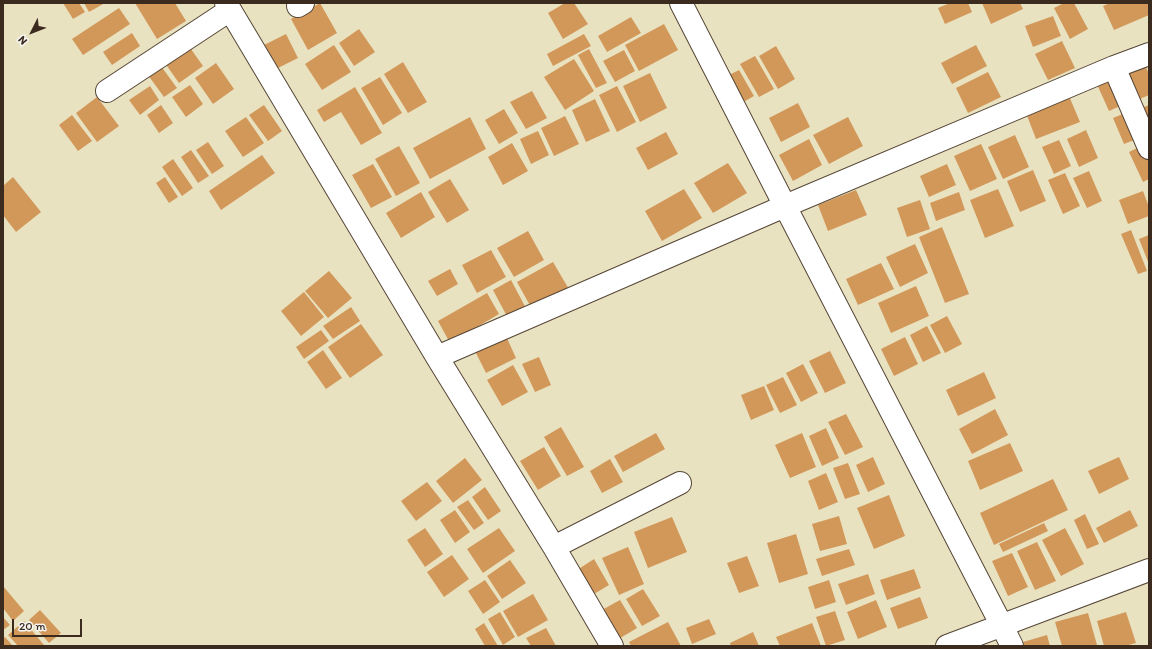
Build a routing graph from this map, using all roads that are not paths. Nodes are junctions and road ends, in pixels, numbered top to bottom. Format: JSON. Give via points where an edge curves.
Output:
{"nodes":[{"id":1,"x":681,"y":3,"type":"edge"},
{"id":2,"x":228,"y":7,"type":"edge"},
{"id":3,"x":1149,"y":54,"type":"edge"},
{"id":4,"x":1114,"y":67,"type":"junction"},
{"id":5,"x":107,"y":92,"type":"dead end"},
{"id":6,"x":1149,"y":148,"type":"edge"},
{"id":7,"x":784,"y":206,"type":"junction"},
{"id":8,"x":437,"y":357,"type":"junction"},
{"id":9,"x":680,"y":483,"type":"dead end"},
{"id":10,"x":554,"y":546,"type":"junction"},
{"id":11,"x":1149,"y":570,"type":"edge"},
{"id":12,"x":1002,"y":626,"type":"junction"},
{"id":13,"x":612,"y":646,"type":"edge"},
{"id":14,"x":947,"y":646,"type":"edge"},
{"id":15,"x":1012,"y":646,"type":"edge"}],
"edges":[{"from":1,"to":7,"type":"street"},
{"from":2,"to":5,"type":"street"},
{"from":2,"to":8,"type":"street"},
{"from":3,"to":4,"type":"street"},
{"from":4,"to":6,"type":"street"},
{"from":4,"to":7,"type":"street"},
{"from":7,"to":8,"type":"street"},
{"from":7,"to":12,"type":"street"},
{"from":8,"to":10,"type":"street"},
{"from":9,"to":10,"type":"street"},
{"from":10,"to":13,"type":"street"},
{"from":11,"to":12,"type":"street"},
{"from":12,"to":14,"type":"street"},
{"from":12,"to":15,"type":"street"}]}
